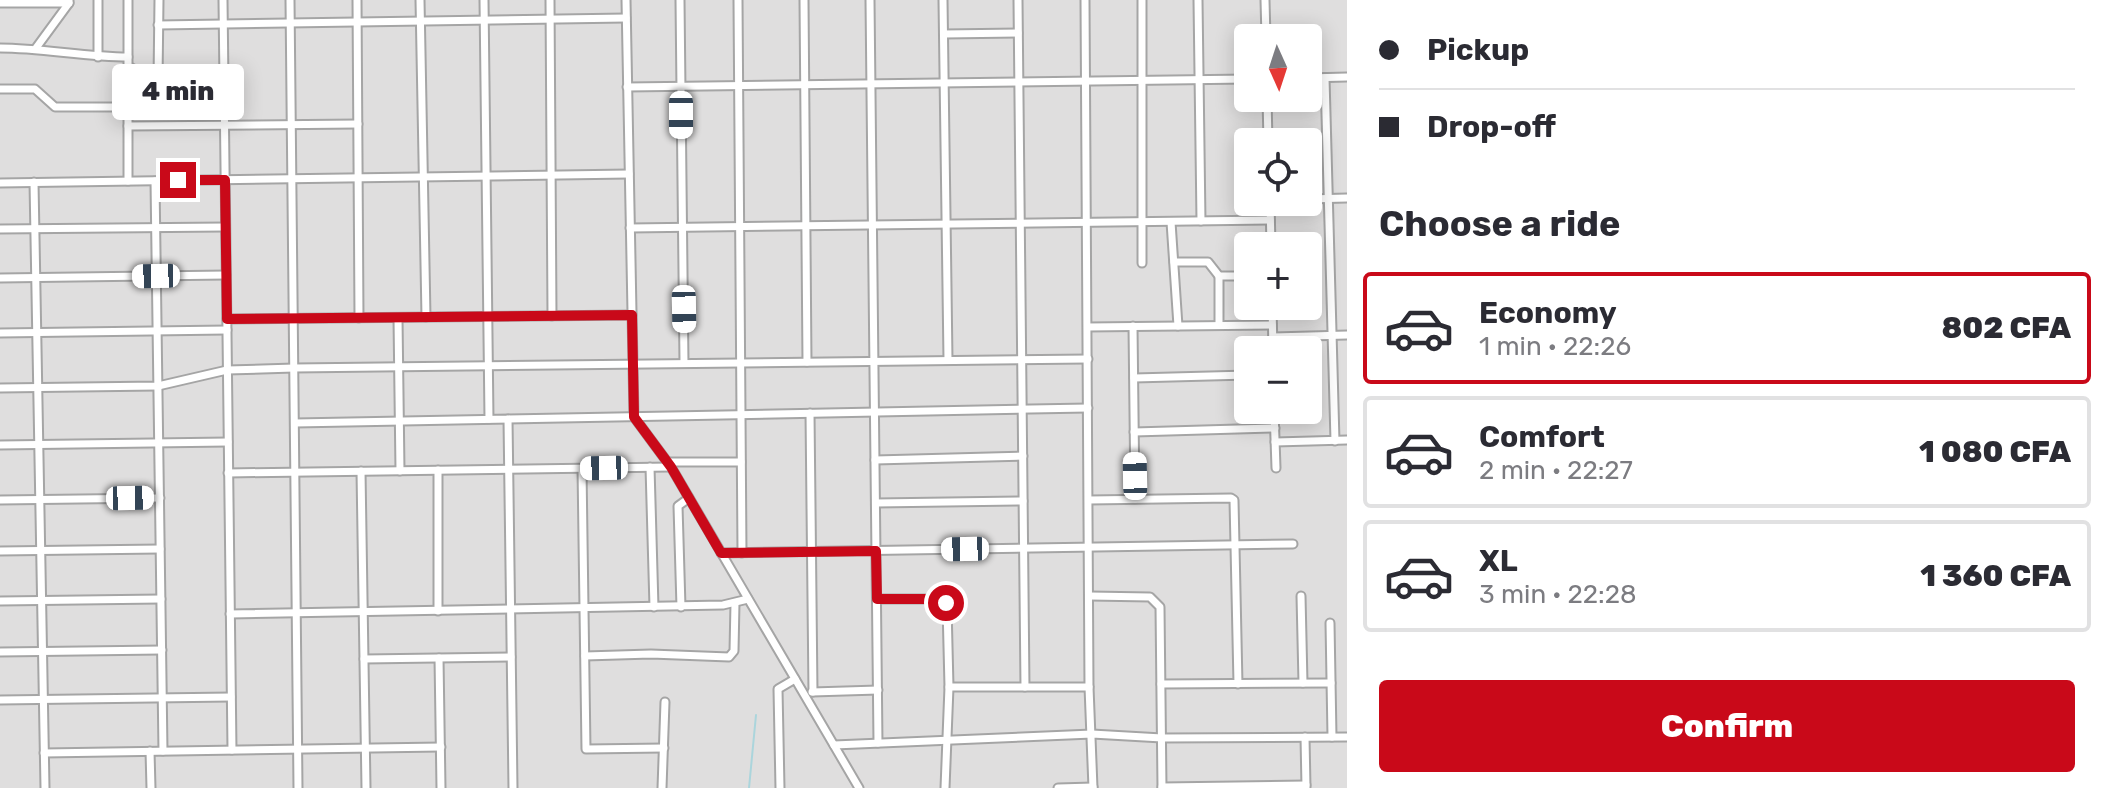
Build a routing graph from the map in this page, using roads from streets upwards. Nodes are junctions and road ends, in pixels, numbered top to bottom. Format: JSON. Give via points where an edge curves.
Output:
{"nodes":[{"id":1,"x":98,"y":0,"type":"edge"},
{"id":2,"x":128,"y":0,"type":"edge"},
{"id":3,"x":159,"y":0,"type":"edge"},
{"id":4,"x":223,"y":0,"type":"edge"},
{"id":5,"x":290,"y":0,"type":"edge"},
{"id":6,"x":357,"y":0,"type":"edge"},
{"id":7,"x":420,"y":0,"type":"edge"},
{"id":8,"x":484,"y":0,"type":"edge"},
{"id":9,"x":550,"y":0,"type":"edge"},
{"id":10,"x":626,"y":0,"type":"edge"},
{"id":11,"x":680,"y":0,"type":"edge"},
{"id":12,"x":738,"y":0,"type":"edge"},
{"id":13,"x":804,"y":0,"type":"edge"},
{"id":14,"x":870,"y":0,"type":"edge"},
{"id":15,"x":943,"y":0,"type":"edge"},
{"id":16,"x":1018,"y":0,"type":"edge"},
{"id":17,"x":1085,"y":0,"type":"edge"},
{"id":18,"x":1142,"y":0,"type":"edge"},
{"id":19,"x":1198,"y":0,"type":"edge"},
{"id":20,"x":1265,"y":0,"type":"edge"},
{"id":21,"x":69,"y":2,"type":"edge"},
{"id":22,"x":0,"y":3,"type":"edge"},
{"id":23,"x":626,"y":18,"type":"junction"},
{"id":24,"x":550,"y":19,"type":"junction"},
{"id":25,"x":484,"y":20,"type":"junction"},
{"id":26,"x":420,"y":21,"type":"junction"},
{"id":27,"x":358,"y":22,"type":"junction"},
{"id":28,"x":291,"y":23,"type":"junction"},
{"id":29,"x":223,"y":24,"type":"junction"},
{"id":30,"x":1266,"y":24,"type":"edge"},
{"id":31,"x":158,"y":25,"type":"junction"},
{"id":32,"x":1018,"y":33,"type":"junction"},
{"id":33,"x":944,"y":34,"type":"junction"},
{"id":34,"x":0,"y":48,"type":"edge"},
{"id":35,"x":36,"y":48,"type":"junction"},
{"id":36,"x":98,"y":57,"type":"junction"},
{"id":37,"x":128,"y":62,"type":"junction"},
{"id":38,"x":1347,"y":77,"type":"edge"},
{"id":39,"x":1325,"y":78,"type":"joint"},
{"id":40,"x":1200,"y":79,"type":"junction"},
{"id":41,"x":1234,"y":79,"type":"edge"},
{"id":42,"x":1144,"y":80,"type":"junction"},
{"id":43,"x":158,"y":81,"type":"junction"},
{"id":44,"x":1085,"y":81,"type":"junction"},
{"id":45,"x":1019,"y":82,"type":"junction"},
{"id":46,"x":944,"y":83,"type":"junction"},
{"id":47,"x":871,"y":84,"type":"junction"},
{"id":48,"x":805,"y":85,"type":"junction"},
{"id":49,"x":224,"y":86,"type":"junction"},
{"id":50,"x":738,"y":86,"type":"junction"},
{"id":51,"x":627,"y":87,"type":"junction"},
{"id":52,"x":681,"y":87,"type":"junction"},
{"id":53,"x":0,"y":89,"type":"edge"},
{"id":54,"x":128,"y":107,"type":"junction"},
{"id":55,"x":292,"y":124,"type":"junction"},
{"id":56,"x":358,"y":124,"type":"junction"},
{"id":57,"x":224,"y":125,"type":"junction"},
{"id":58,"x":128,"y":126,"type":"junction"},
{"id":59,"x":629,"y":174,"type":"junction"},
{"id":60,"x":551,"y":175,"type":"junction"},
{"id":61,"x":486,"y":176,"type":"junction"},
{"id":62,"x":424,"y":177,"type":"junction"},
{"id":63,"x":358,"y":178,"type":"junction"},
{"id":64,"x":292,"y":179,"type":"junction"},
{"id":65,"x":225,"y":180,"type":"junction"},
{"id":66,"x":128,"y":181,"type":"junction"},
{"id":67,"x":155,"y":181,"type":"junction"},
{"id":68,"x":34,"y":182,"type":"junction"},
{"id":69,"x":0,"y":183,"type":"edge"},
{"id":70,"x":1322,"y":198,"type":"edge"},
{"id":71,"x":1328,"y":198,"type":"junction"},
{"id":72,"x":1347,"y":198,"type":"edge"},
{"id":73,"x":1270,"y":216,"type":"edge"},
{"id":74,"x":1270,"y":220,"type":"junction"},
{"id":75,"x":1201,"y":221,"type":"junction"},
{"id":76,"x":1142,"y":222,"type":"junction"},
{"id":77,"x":1171,"y":222,"type":"junction"},
{"id":78,"x":946,"y":223,"type":"junction"},
{"id":79,"x":1022,"y":223,"type":"junction"},
{"id":80,"x":1088,"y":223,"type":"junction"},
{"id":81,"x":806,"y":224,"type":"junction"},
{"id":82,"x":873,"y":224,"type":"junction"},
{"id":83,"x":739,"y":226,"type":"junction"},
{"id":84,"x":225,"y":227,"type":"junction"},
{"id":85,"x":683,"y":227,"type":"junction"},
{"id":86,"x":156,"y":228,"type":"junction"},
{"id":87,"x":630,"y":228,"type":"junction"},
{"id":88,"x":0,"y":229,"type":"edge"},
{"id":89,"x":35,"y":229,"type":"junction"},
{"id":90,"x":1270,"y":232,"type":"edge"},
{"id":91,"x":1174,"y":262,"type":"junction"},
{"id":92,"x":1142,"y":263,"type":"dead end"},
{"id":93,"x":226,"y":275,"type":"junction"},
{"id":94,"x":156,"y":276,"type":"junction"},
{"id":95,"x":1219,"y":276,"type":"junction"},
{"id":96,"x":1234,"y":276,"type":"edge"},
{"id":97,"x":0,"y":278,"type":"edge"},
{"id":98,"x":36,"y":278,"type":"junction"},
{"id":99,"x":632,"y":315,"type":"junction"},
{"id":100,"x":552,"y":316,"type":"junction"},
{"id":101,"x":426,"y":317,"type":"junction"},
{"id":102,"x":488,"y":317,"type":"junction"},
{"id":103,"x":294,"y":318,"type":"junction"},
{"id":104,"x":359,"y":318,"type":"junction"},
{"id":105,"x":398,"y":318,"type":"junction"},
{"id":106,"x":227,"y":319,"type":"junction"},
{"id":107,"x":1272,"y":320,"type":"edge"},
{"id":108,"x":1219,"y":325,"type":"junction"},
{"id":109,"x":1272,"y":325,"type":"junction"},
{"id":110,"x":1133,"y":326,"type":"junction"},
{"id":111,"x":1178,"y":326,"type":"junction"},
{"id":112,"x":1088,"y":327,"type":"junction"},
{"id":113,"x":227,"y":330,"type":"junction"},
{"id":114,"x":157,"y":331,"type":"junction"},
{"id":115,"x":0,"y":333,"type":"edge"},
{"id":116,"x":37,"y":333,"type":"junction"},
{"id":117,"x":1332,"y":335,"type":"junction"},
{"id":118,"x":1347,"y":335,"type":"edge"},
{"id":119,"x":1273,"y":336,"type":"edge"},
{"id":120,"x":1302,"y":336,"type":"edge"},
{"id":121,"x":1088,"y":359,"type":"junction"},
{"id":122,"x":948,"y":360,"type":"junction"},
{"id":123,"x":1022,"y":360,"type":"junction"},
{"id":124,"x":874,"y":361,"type":"junction"},
{"id":125,"x":807,"y":362,"type":"junction"},
{"id":126,"x":684,"y":363,"type":"junction"},
{"id":127,"x":740,"y":363,"type":"junction"},
{"id":128,"x":633,"y":364,"type":"junction"},
{"id":129,"x":489,"y":366,"type":"junction"},
{"id":130,"x":399,"y":367,"type":"junction"},
{"id":131,"x":294,"y":368,"type":"junction"},
{"id":132,"x":227,"y":370,"type":"junction"},
{"id":133,"x":1234,"y":375,"type":"edge"},
{"id":134,"x":1134,"y":378,"type":"junction"},
{"id":135,"x":158,"y":386,"type":"junction"},
{"id":136,"x":0,"y":388,"type":"edge"},
{"id":137,"x":38,"y":388,"type":"junction"},
{"id":138,"x":1088,"y":408,"type":"junction"},
{"id":139,"x":1023,"y":409,"type":"junction"},
{"id":140,"x":875,"y":412,"type":"junction"},
{"id":141,"x":810,"y":413,"type":"junction"},
{"id":142,"x":741,"y":414,"type":"junction"},
{"id":143,"x":634,"y":417,"type":"junction"},
{"id":144,"x":489,"y":419,"type":"junction"},
{"id":145,"x":508,"y":419,"type":"junction"},
{"id":146,"x":399,"y":421,"type":"junction"},
{"id":147,"x":295,"y":423,"type":"junction"},
{"id":148,"x":1275,"y":424,"type":"edge"},
{"id":149,"x":1275,"y":428,"type":"junction"},
{"id":150,"x":1134,"y":432,"type":"junction"},
{"id":151,"x":1347,"y":440,"type":"edge"},
{"id":152,"x":1335,"y":441,"type":"junction"},
{"id":153,"x":228,"y":442,"type":"junction"},
{"id":154,"x":1275,"y":442,"type":"junction"},
{"id":155,"x":159,"y":443,"type":"junction"},
{"id":156,"x":39,"y":444,"type":"junction"},
{"id":157,"x":0,"y":445,"type":"edge"},
{"id":158,"x":1023,"y":456,"type":"junction"},
{"id":159,"x":875,"y":460,"type":"junction"},
{"id":160,"x":741,"y":462,"type":"junction"},
{"id":161,"x":669,"y":464,"type":"junction"},
{"id":162,"x":650,"y":467,"type":"junction"},
{"id":163,"x":582,"y":468,"type":"junction"},
{"id":164,"x":1276,"y":468,"type":"dead end"},
{"id":165,"x":509,"y":469,"type":"junction"},
{"id":166,"x":438,"y":470,"type":"junction"},
{"id":167,"x":361,"y":471,"type":"junction"},
{"id":168,"x":400,"y":471,"type":"junction"},
{"id":169,"x":295,"y":472,"type":"junction"},
{"id":170,"x":228,"y":473,"type":"junction"},
{"id":171,"x":160,"y":498,"type":"junction"},
{"id":172,"x":689,"y":498,"type":"junction"},
{"id":173,"x":1135,"y":499,"type":"junction"},
{"id":174,"x":0,"y":500,"type":"edge"},
{"id":175,"x":40,"y":500,"type":"junction"},
{"id":176,"x":1089,"y":500,"type":"junction"},
{"id":177,"x":1023,"y":501,"type":"junction"},
{"id":178,"x":876,"y":503,"type":"junction"},
{"id":179,"x":1293,"y":544,"type":"dead end"},
{"id":180,"x":1236,"y":545,"type":"junction"},
{"id":181,"x":1090,"y":547,"type":"junction"},
{"id":182,"x":1024,"y":548,"type":"junction"},
{"id":183,"x":160,"y":549,"type":"junction"},
{"id":184,"x":40,"y":550,"type":"junction"},
{"id":185,"x":0,"y":551,"type":"edge"},
{"id":186,"x":876,"y":551,"type":"junction"},
{"id":187,"x":812,"y":552,"type":"junction"},
{"id":188,"x":721,"y":553,"type":"junction"},
{"id":189,"x":742,"y":553,"type":"junction"},
{"id":190,"x":1090,"y":596,"type":"junction"},
{"id":191,"x":1301,"y":596,"type":"dead end"},
{"id":192,"x":161,"y":599,"type":"junction"},
{"id":193,"x":748,"y":599,"type":"junction"},
{"id":194,"x":877,"y":599,"type":"junction"},
{"id":195,"x":0,"y":601,"type":"edge"},
{"id":196,"x":41,"y":601,"type":"junction"},
{"id":197,"x":735,"y":603,"type":"junction"},
{"id":198,"x":654,"y":607,"type":"junction"},
{"id":199,"x":681,"y":607,"type":"junction"},
{"id":200,"x":585,"y":609,"type":"junction"},
{"id":201,"x":511,"y":610,"type":"junction"},
{"id":202,"x":297,"y":611,"type":"junction"},
{"id":203,"x":438,"y":611,"type":"junction"},
{"id":204,"x":363,"y":612,"type":"junction"},
{"id":205,"x":230,"y":614,"type":"junction"},
{"id":206,"x":1330,"y":623,"type":"dead end"},
{"id":207,"x":162,"y":650,"type":"junction"},
{"id":208,"x":42,"y":651,"type":"junction"},
{"id":209,"x":0,"y":652,"type":"edge"},
{"id":210,"x":585,"y":656,"type":"junction"},
{"id":211,"x":511,"y":657,"type":"junction"},
{"id":212,"x":439,"y":658,"type":"junction"},
{"id":213,"x":364,"y":659,"type":"junction"},
{"id":214,"x":795,"y":679,"type":"junction"},
{"id":215,"x":1303,"y":683,"type":"junction"},
{"id":216,"x":1331,"y":683,"type":"junction"},
{"id":217,"x":1161,"y":684,"type":"junction"},
{"id":218,"x":1238,"y":684,"type":"junction"},
{"id":219,"x":949,"y":687,"type":"junction"},
{"id":220,"x":1025,"y":687,"type":"junction"},
{"id":221,"x":1089,"y":687,"type":"junction"},
{"id":222,"x":878,"y":690,"type":"junction"},
{"id":223,"x":813,"y":692,"type":"junction"},
{"id":224,"x":803,"y":693,"type":"junction"},
{"id":225,"x":162,"y":697,"type":"junction"},
{"id":226,"x":231,"y":697,"type":"junction"},
{"id":227,"x":43,"y":699,"type":"junction"},
{"id":228,"x":0,"y":700,"type":"edge"},
{"id":229,"x":665,"y":702,"type":"dead end"},
{"id":230,"x":1092,"y":734,"type":"junction"},
{"id":231,"x":1305,"y":737,"type":"junction"},
{"id":232,"x":1332,"y":737,"type":"junction"},
{"id":233,"x":1347,"y":737,"type":"edge"},
{"id":234,"x":1162,"y":738,"type":"junction"},
{"id":235,"x":945,"y":740,"type":"junction"},
{"id":236,"x":878,"y":743,"type":"junction"},
{"id":237,"x":834,"y":745,"type":"junction"},
{"id":238,"x":441,"y":747,"type":"junction"},
{"id":239,"x":365,"y":748,"type":"junction"},
{"id":240,"x":664,"y":748,"type":"junction"},
{"id":241,"x":298,"y":749,"type":"junction"},
{"id":242,"x":232,"y":750,"type":"junction"},
{"id":243,"x":150,"y":751,"type":"junction"},
{"id":244,"x":163,"y":751,"type":"junction"},
{"id":245,"x":44,"y":753,"type":"junction"},
{"id":246,"x":1306,"y":786,"type":"edge"},
{"id":247,"x":1228,"y":787,"type":"edge"},
{"id":248,"x":45,"y":788,"type":"edge"},
{"id":249,"x":151,"y":788,"type":"edge"},
{"id":250,"x":298,"y":788,"type":"edge"},
{"id":251,"x":366,"y":788,"type":"edge"},
{"id":252,"x":441,"y":788,"type":"edge"},
{"id":253,"x":513,"y":788,"type":"edge"},
{"id":254,"x":662,"y":788,"type":"edge"},
{"id":255,"x":780,"y":788,"type":"edge"},
{"id":256,"x":859,"y":788,"type":"edge"},
{"id":257,"x":945,"y":788,"type":"edge"},
{"id":258,"x":1058,"y":788,"type":"edge"},
{"id":259,"x":1093,"y":788,"type":"edge"},
{"id":260,"x":1162,"y":788,"type":"edge"}],
"edges":[{"from":1,"to":36,"type":"street"},
{"from":2,"to":37,"type":"street"},
{"from":3,"to":31,"type":"street"},
{"from":4,"to":29,"type":"street"},
{"from":5,"to":28,"type":"street"},
{"from":6,"to":27,"type":"street"},
{"from":7,"to":26,"type":"street"},
{"from":8,"to":25,"type":"street"},
{"from":9,"to":24,"type":"street"},
{"from":10,"to":23,"type":"street"},
{"from":11,"to":52,"type":"street"},
{"from":12,"to":50,"type":"street"},
{"from":13,"to":48,"type":"street"},
{"from":14,"to":47,"type":"street"},
{"from":15,"to":33,"type":"street"},
{"from":16,"to":32,"type":"street"},
{"from":17,"to":44,"type":"street"},
{"from":18,"to":42,"type":"street"},
{"from":19,"to":40,"type":"street"},
{"from":20,"to":30,"type":"street"},
{"from":21,"to":22,"type":"street"},
{"from":21,"to":35,"type":"street"},
{"from":23,"to":24,"type":"street"},
{"from":23,"to":51,"type":"street"},
{"from":24,"to":25,"type":"street"},
{"from":24,"to":60,"type":"street"},
{"from":25,"to":26,"type":"street"},
{"from":25,"to":61,"type":"street"},
{"from":26,"to":27,"type":"street"},
{"from":26,"to":62,"type":"street"},
{"from":27,"to":28,"type":"street"},
{"from":27,"to":56,"type":"street"},
{"from":28,"to":29,"type":"street"},
{"from":28,"to":55,"type":"street"},
{"from":29,"to":31,"type":"street"},
{"from":29,"to":49,"type":"street"},
{"from":31,"to":43,"type":"street"},
{"from":32,"to":33,"type":"street"},
{"from":32,"to":45,"type":"street"},
{"from":33,"to":46,"type":"street"},
{"from":34,"to":35,"type":"street"},
{"from":35,"to":36,"type":"street"},
{"from":36,"to":37,"type":"street"},
{"from":37,"to":43,"type":"street"},
{"from":37,"to":54,"type":"street"},
{"from":38,"to":39,"type":"street"},
{"from":39,"to":71,"type":"street"},
{"from":40,"to":41,"type":"street"},
{"from":40,"to":42,"type":"street"},
{"from":40,"to":75,"type":"street"},
{"from":42,"to":44,"type":"street"},
{"from":42,"to":76,"type":"street"},
{"from":43,"to":49,"type":"street","via":[[167,87]]},
{"from":44,"to":45,"type":"street"},
{"from":44,"to":80,"type":"street"},
{"from":45,"to":46,"type":"street"},
{"from":45,"to":79,"type":"street"},
{"from":46,"to":47,"type":"street"},
{"from":46,"to":78,"type":"street"},
{"from":47,"to":48,"type":"street"},
{"from":47,"to":82,"type":"street"},
{"from":48,"to":50,"type":"street"},
{"from":48,"to":81,"type":"street"},
{"from":49,"to":57,"type":"street"},
{"from":50,"to":52,"type":"street"},
{"from":50,"to":83,"type":"street"},
{"from":51,"to":52,"type":"street"},
{"from":51,"to":59,"type":"street"},
{"from":52,"to":85,"type":"street"},
{"from":53,"to":54,"type":"street","via":[[35,89],[55,107]]},
{"from":54,"to":58,"type":"street"},
{"from":55,"to":56,"type":"street"},
{"from":55,"to":57,"type":"street"},
{"from":55,"to":64,"type":"street"},
{"from":56,"to":63,"type":"street"},
{"from":57,"to":58,"type":"street"},
{"from":57,"to":65,"type":"street"},
{"from":58,"to":66,"type":"street"},
{"from":59,"to":60,"type":"street"},
{"from":59,"to":87,"type":"street"},
{"from":60,"to":61,"type":"street"},
{"from":60,"to":100,"type":"street"},
{"from":61,"to":62,"type":"street"},
{"from":61,"to":102,"type":"street"},
{"from":62,"to":63,"type":"street"},
{"from":62,"to":101,"type":"street"},
{"from":63,"to":64,"type":"street"},
{"from":63,"to":104,"type":"street"},
{"from":64,"to":65,"type":"street"},
{"from":64,"to":103,"type":"street"},
{"from":65,"to":67,"type":"street"},
{"from":65,"to":84,"type":"street"},
{"from":66,"to":67,"type":"street"},
{"from":66,"to":68,"type":"street"},
{"from":67,"to":86,"type":"street"},
{"from":68,"to":69,"type":"street"},
{"from":68,"to":89,"type":"street"},
{"from":70,"to":71,"type":"street"},
{"from":71,"to":72,"type":"street"},
{"from":71,"to":117,"type":"street"},
{"from":73,"to":74,"type":"street"},
{"from":74,"to":75,"type":"street"},
{"from":74,"to":90,"type":"street"},
{"from":75,"to":77,"type":"street"},
{"from":76,"to":77,"type":"street"},
{"from":76,"to":80,"type":"street"},
{"from":76,"to":92,"type":"street"},
{"from":77,"to":91,"type":"street"},
{"from":78,"to":79,"type":"street"},
{"from":78,"to":82,"type":"street"},
{"from":78,"to":122,"type":"street"},
{"from":79,"to":80,"type":"street"},
{"from":79,"to":123,"type":"street"},
{"from":80,"to":112,"type":"street"},
{"from":81,"to":82,"type":"street"},
{"from":81,"to":83,"type":"street"},
{"from":81,"to":125,"type":"street"},
{"from":82,"to":124,"type":"street"},
{"from":83,"to":85,"type":"street"},
{"from":83,"to":127,"type":"street"},
{"from":84,"to":86,"type":"street"},
{"from":84,"to":93,"type":"street"},
{"from":85,"to":87,"type":"street"},
{"from":85,"to":126,"type":"street"},
{"from":86,"to":89,"type":"street"},
{"from":86,"to":94,"type":"street"},
{"from":87,"to":99,"type":"street"},
{"from":88,"to":89,"type":"street"},
{"from":89,"to":98,"type":"street"},
{"from":91,"to":95,"type":"street","via":[[1208,262]]},
{"from":91,"to":111,"type":"street"},
{"from":93,"to":94,"type":"street"},
{"from":93,"to":106,"type":"street"},
{"from":94,"to":98,"type":"street"},
{"from":94,"to":114,"type":"street"},
{"from":95,"to":96,"type":"street"},
{"from":95,"to":108,"type":"street"},
{"from":97,"to":98,"type":"street"},
{"from":98,"to":116,"type":"street"},
{"from":99,"to":100,"type":"street"},
{"from":99,"to":128,"type":"street"},
{"from":100,"to":102,"type":"street"},
{"from":101,"to":102,"type":"street"},
{"from":101,"to":105,"type":"street"},
{"from":102,"to":129,"type":"street"},
{"from":103,"to":104,"type":"street"},
{"from":103,"to":106,"type":"street"},
{"from":103,"to":131,"type":"street"},
{"from":104,"to":105,"type":"street"},
{"from":105,"to":130,"type":"street"},
{"from":106,"to":113,"type":"street"},
{"from":107,"to":109,"type":"street"},
{"from":108,"to":109,"type":"street"},
{"from":108,"to":111,"type":"street"},
{"from":109,"to":119,"type":"street"},
{"from":110,"to":111,"type":"street"},
{"from":110,"to":112,"type":"street"},
{"from":110,"to":134,"type":"street"},
{"from":112,"to":121,"type":"street"},
{"from":113,"to":114,"type":"street"},
{"from":113,"to":132,"type":"street"},
{"from":114,"to":116,"type":"street"},
{"from":114,"to":135,"type":"street"},
{"from":115,"to":116,"type":"street"},
{"from":116,"to":137,"type":"street"},
{"from":117,"to":118,"type":"street"},
{"from":117,"to":120,"type":"street"},
{"from":117,"to":152,"type":"street"},
{"from":121,"to":123,"type":"street"},
{"from":121,"to":138,"type":"street"},
{"from":122,"to":123,"type":"street"},
{"from":122,"to":124,"type":"street"},
{"from":123,"to":139,"type":"street"},
{"from":124,"to":125,"type":"street"},
{"from":124,"to":140,"type":"street"},
{"from":125,"to":127,"type":"street"},
{"from":126,"to":127,"type":"street"},
{"from":126,"to":128,"type":"street"},
{"from":127,"to":142,"type":"street"},
{"from":128,"to":129,"type":"street"},
{"from":128,"to":143,"type":"street"},
{"from":129,"to":130,"type":"street"},
{"from":129,"to":144,"type":"street"},
{"from":130,"to":131,"type":"street"},
{"from":130,"to":146,"type":"street"},
{"from":131,"to":132,"type":"street"},
{"from":131,"to":147,"type":"street"},
{"from":132,"to":135,"type":"street"},
{"from":132,"to":153,"type":"street"},
{"from":133,"to":134,"type":"street"},
{"from":134,"to":150,"type":"street"},
{"from":135,"to":137,"type":"street"},
{"from":135,"to":155,"type":"street"},
{"from":136,"to":137,"type":"street"},
{"from":137,"to":156,"type":"street"},
{"from":138,"to":139,"type":"street"},
{"from":138,"to":176,"type":"street"},
{"from":139,"to":140,"type":"street"},
{"from":139,"to":158,"type":"street"},
{"from":140,"to":141,"type":"street"},
{"from":140,"to":159,"type":"street"},
{"from":141,"to":142,"type":"street"},
{"from":141,"to":187,"type":"street"},
{"from":142,"to":143,"type":"street"},
{"from":142,"to":160,"type":"street"},
{"from":143,"to":145,"type":"street"},
{"from":143,"to":161,"type":"street"},
{"from":144,"to":145,"type":"street"},
{"from":144,"to":146,"type":"street"},
{"from":145,"to":165,"type":"street"},
{"from":146,"to":147,"type":"street"},
{"from":146,"to":168,"type":"street"},
{"from":147,"to":169,"type":"street"},
{"from":148,"to":149,"type":"street"},
{"from":149,"to":150,"type":"street"},
{"from":149,"to":154,"type":"street"},
{"from":150,"to":173,"type":"street"},
{"from":151,"to":152,"type":"street"},
{"from":152,"to":154,"type":"street"},
{"from":153,"to":155,"type":"street"},
{"from":153,"to":170,"type":"street"},
{"from":154,"to":164,"type":"street"},
{"from":155,"to":156,"type":"street"},
{"from":155,"to":171,"type":"street"},
{"from":156,"to":157,"type":"street"},
{"from":156,"to":175,"type":"street"},
{"from":158,"to":159,"type":"street"},
{"from":158,"to":177,"type":"street"},
{"from":159,"to":178,"type":"street"},
{"from":160,"to":161,"type":"street"},
{"from":160,"to":189,"type":"street"},
{"from":161,"to":162,"type":"street"},
{"from":161,"to":172,"type":"street"},
{"from":162,"to":163,"type":"street"},
{"from":162,"to":198,"type":"street"},
{"from":163,"to":165,"type":"street"},
{"from":163,"to":200,"type":"street"},
{"from":165,"to":166,"type":"street"},
{"from":165,"to":201,"type":"street"},
{"from":166,"to":168,"type":"street"},
{"from":166,"to":203,"type":"street"},
{"from":167,"to":168,"type":"street"},
{"from":167,"to":169,"type":"street"},
{"from":167,"to":204,"type":"street"},
{"from":169,"to":170,"type":"street"},
{"from":169,"to":202,"type":"street"},
{"from":170,"to":205,"type":"street"},
{"from":171,"to":175,"type":"street"},
{"from":171,"to":183,"type":"street"},
{"from":172,"to":188,"type":"street"},
{"from":172,"to":199,"type":"street","via":[[678,506]]},
{"from":173,"to":176,"type":"street"},
{"from":173,"to":180,"type":"street","via":[[1231,498]]},
{"from":174,"to":175,"type":"street"},
{"from":175,"to":184,"type":"street"},
{"from":176,"to":181,"type":"street"},
{"from":177,"to":178,"type":"street"},
{"from":177,"to":182,"type":"street"},
{"from":178,"to":186,"type":"street"},
{"from":179,"to":180,"type":"street"},
{"from":180,"to":181,"type":"street"},
{"from":180,"to":218,"type":"street"},
{"from":181,"to":182,"type":"street"},
{"from":181,"to":190,"type":"street"},
{"from":182,"to":186,"type":"street"},
{"from":182,"to":220,"type":"street"},
{"from":183,"to":184,"type":"street"},
{"from":183,"to":192,"type":"street"},
{"from":184,"to":185,"type":"street"},
{"from":184,"to":196,"type":"street"},
{"from":186,"to":187,"type":"street"},
{"from":186,"to":194,"type":"street"},
{"from":187,"to":189,"type":"street"},
{"from":187,"to":223,"type":"street"},
{"from":188,"to":189,"type":"street"},
{"from":188,"to":193,"type":"street"},
{"from":190,"to":217,"type":"street","via":[[1156,600]]},
{"from":190,"to":221,"type":"street"},
{"from":191,"to":215,"type":"street"},
{"from":192,"to":196,"type":"street"},
{"from":192,"to":207,"type":"street"},
{"from":193,"to":197,"type":"street"},
{"from":193,"to":214,"type":"street"},
{"from":194,"to":219,"type":"street","via":[[946,603]]},
{"from":194,"to":222,"type":"street"},
{"from":195,"to":196,"type":"street"},
{"from":196,"to":208,"type":"street"},
{"from":197,"to":199,"type":"street"},
{"from":197,"to":210,"type":"street","via":[[734,651],[729,657]]},
{"from":198,"to":199,"type":"street"},
{"from":198,"to":200,"type":"street"},
{"from":200,"to":201,"type":"street"},
{"from":200,"to":210,"type":"street"},
{"from":201,"to":203,"type":"street"},
{"from":201,"to":211,"type":"street"},
{"from":202,"to":204,"type":"street"},
{"from":202,"to":205,"type":"street"},
{"from":202,"to":241,"type":"street"},
{"from":203,"to":204,"type":"street"},
{"from":204,"to":213,"type":"street"},
{"from":205,"to":226,"type":"street"},
{"from":206,"to":216,"type":"street"},
{"from":207,"to":208,"type":"street"},
{"from":207,"to":225,"type":"street"},
{"from":208,"to":209,"type":"street"},
{"from":208,"to":227,"type":"street"},
{"from":210,"to":240,"type":"street","via":[[586,749]]},
{"from":211,"to":212,"type":"street"},
{"from":211,"to":253,"type":"street"},
{"from":212,"to":213,"type":"street"},
{"from":212,"to":238,"type":"street"},
{"from":213,"to":239,"type":"street"},
{"from":214,"to":224,"type":"street"},
{"from":214,"to":255,"type":"street","via":[[778,689]]},
{"from":215,"to":216,"type":"street"},
{"from":215,"to":218,"type":"street"},
{"from":216,"to":232,"type":"street"},
{"from":217,"to":218,"type":"street"},
{"from":217,"to":234,"type":"street"},
{"from":219,"to":220,"type":"street"},
{"from":219,"to":235,"type":"street"},
{"from":220,"to":221,"type":"street"},
{"from":221,"to":230,"type":"street"},
{"from":222,"to":223,"type":"street"},
{"from":222,"to":236,"type":"street"},
{"from":223,"to":224,"type":"street"},
{"from":224,"to":237,"type":"street"},
{"from":225,"to":226,"type":"street"},
{"from":225,"to":227,"type":"street"},
{"from":225,"to":244,"type":"street"},
{"from":226,"to":242,"type":"street"},
{"from":227,"to":228,"type":"street"},
{"from":227,"to":245,"type":"street"},
{"from":229,"to":240,"type":"street"},
{"from":230,"to":234,"type":"street"},
{"from":230,"to":235,"type":"street"},
{"from":230,"to":259,"type":"street"},
{"from":231,"to":232,"type":"street"},
{"from":231,"to":234,"type":"street"},
{"from":231,"to":246,"type":"street"},
{"from":232,"to":233,"type":"street"},
{"from":234,"to":260,"type":"street"},
{"from":235,"to":236,"type":"street"},
{"from":235,"to":257,"type":"street"},
{"from":236,"to":237,"type":"street"},
{"from":237,"to":256,"type":"street"},
{"from":238,"to":239,"type":"street"},
{"from":238,"to":252,"type":"street"},
{"from":239,"to":241,"type":"street"},
{"from":239,"to":251,"type":"street"},
{"from":240,"to":254,"type":"street"},
{"from":241,"to":242,"type":"street"},
{"from":241,"to":250,"type":"street"},
{"from":242,"to":244,"type":"street"},
{"from":243,"to":244,"type":"street"},
{"from":243,"to":245,"type":"street"},
{"from":243,"to":249,"type":"street"},
{"from":245,"to":248,"type":"street"},
{"from":246,"to":247,"type":"street"},
{"from":247,"to":260,"type":"street"},
{"from":258,"to":259,"type":"street"}]}
